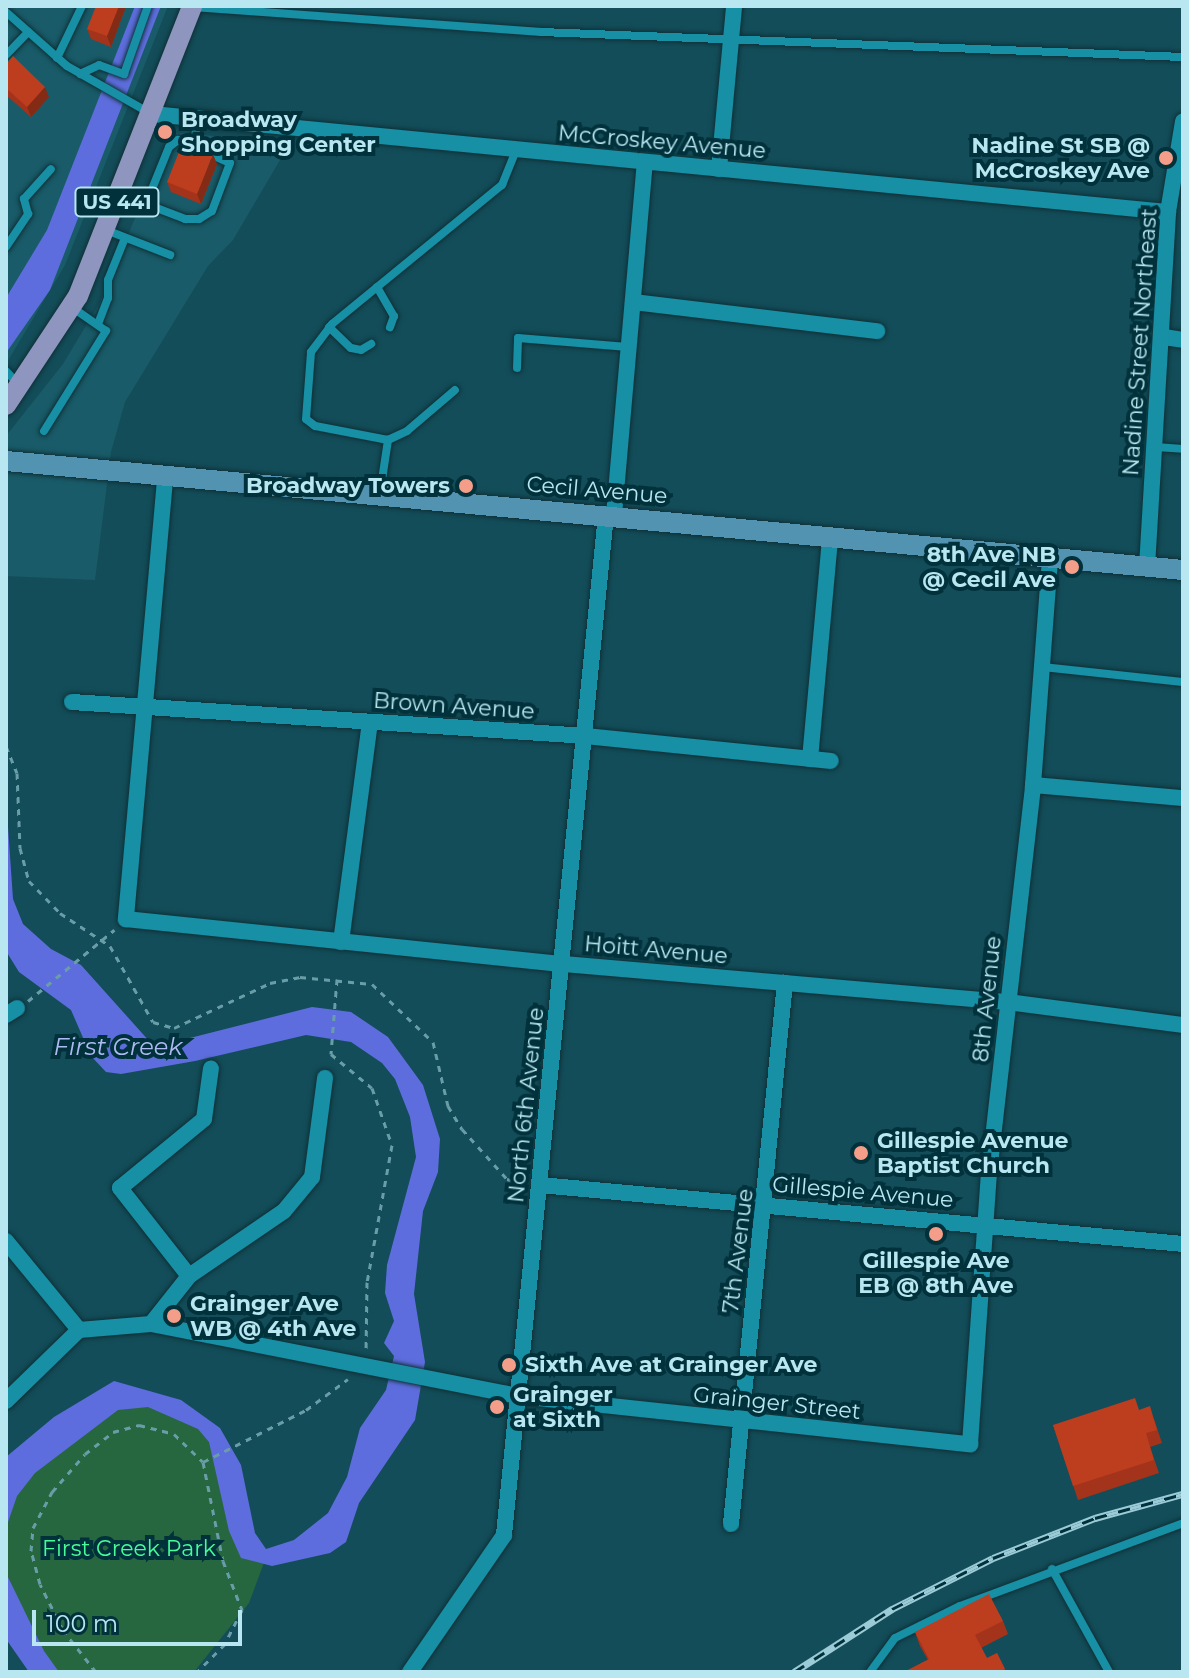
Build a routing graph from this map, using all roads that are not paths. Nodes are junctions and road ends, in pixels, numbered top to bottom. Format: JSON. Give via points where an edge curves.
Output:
{"nodes":[{"id":1,"x":82,"y":6,"type":"edge"},
{"id":2,"x":148,"y":6,"type":"edge"},
{"id":3,"x":192,"y":6,"type":"edge"},
{"id":4,"x":734,"y":6,"type":"edge"},
{"id":5,"x":6,"y":12,"type":"edge"},
{"id":6,"x":28,"y":32,"type":"junction"},
{"id":7,"x":731,"y":39,"type":"junction"},
{"id":8,"x":6,"y":55,"type":"edge"},
{"id":9,"x":1183,"y":57,"type":"edge"},
{"id":10,"x":57,"y":58,"type":"junction"},
{"id":11,"x":80,"y":74,"type":"junction"},
{"id":12,"x":152,"y":114,"type":"junction"},
{"id":13,"x":1183,"y":121,"type":"edge"},
{"id":14,"x":197,"y":122,"type":"junction"},
{"id":15,"x":194,"y":144,"type":"junction"},
{"id":16,"x":516,"y":150,"type":"junction"},
{"id":17,"x":1182,"y":154,"type":"edge"},
{"id":18,"x":645,"y":163,"type":"junction"},
{"id":19,"x":51,"y":169,"type":"dead end"},
{"id":20,"x":719,"y":169,"type":"junction"},
{"id":21,"x":120,"y":194,"type":"junction"},
{"id":22,"x":146,"y":204,"type":"junction"},
{"id":23,"x":1168,"y":212,"type":"junction"},
{"id":24,"x":116,"y":234,"type":"junction"},
{"id":25,"x":6,"y":247,"type":"edge"},
{"id":26,"x":170,"y":255,"type":"dead end"},
{"id":27,"x":377,"y":287,"type":"junction"},
{"id":28,"x":633,"y":302,"type":"junction"},
{"id":29,"x":72,"y":307,"type":"junction"},
{"id":30,"x":98,"y":324,"type":"junction"},
{"id":31,"x":329,"y":327,"type":"junction"},
{"id":32,"x":390,"y":327,"type":"dead end"},
{"id":33,"x":877,"y":331,"type":"dead end"},
{"id":34,"x":1164,"y":337,"type":"junction"},
{"id":35,"x":1183,"y":340,"type":"edge"},
{"id":36,"x":371,"y":344,"type":"dead end"},
{"id":37,"x":629,"y":347,"type":"junction"},
{"id":38,"x":517,"y":368,"type":"dead end"},
{"id":39,"x":13,"y":379,"type":"edge"},
{"id":40,"x":455,"y":390,"type":"dead end"},
{"id":41,"x":6,"y":405,"type":"edge"},
{"id":42,"x":44,"y":431,"type":"dead end"},
{"id":43,"x":388,"y":440,"type":"junction"},
{"id":44,"x":1156,"y":447,"type":"junction"},
{"id":45,"x":1183,"y":449,"type":"edge"},
{"id":46,"x":6,"y":461,"type":"edge"},
{"id":47,"x":165,"y":480,"type":"junction"},
{"id":48,"x":379,"y":496,"type":"junction"},
{"id":49,"x":610,"y":514,"type":"junction"},
{"id":50,"x":830,"y":539,"type":"junction"},
{"id":51,"x":1050,"y":558,"type":"junction"},
{"id":52,"x":1147,"y":567,"type":"junction"},
{"id":53,"x":1183,"y":570,"type":"edge"},
{"id":54,"x":1042,"y":667,"type":"junction"},
{"id":55,"x":1183,"y":682,"type":"edge"},
{"id":56,"x":72,"y":702,"type":"dead end"},
{"id":57,"x":142,"y":708,"type":"junction"},
{"id":58,"x":370,"y":723,"type":"junction"},
{"id":59,"x":586,"y":736,"type":"junction"},
{"id":60,"x":810,"y":759,"type":"junction"},
{"id":61,"x":831,"y":761,"type":"dead end"},
{"id":62,"x":1033,"y":785,"type":"junction"},
{"id":63,"x":1183,"y":798,"type":"edge"},
{"id":64,"x":341,"y":942,"type":"junction"},
{"id":65,"x":563,"y":964,"type":"junction"},
{"id":66,"x":785,"y":983,"type":"junction"},
{"id":67,"x":1008,"y":1002,"type":"junction"},
{"id":68,"x":1183,"y":1025,"type":"edge"},
{"id":69,"x":211,"y":1068,"type":"dead end"},
{"id":70,"x":325,"y":1078,"type":"dead end"},
{"id":71,"x":540,"y":1185,"type":"junction"},
{"id":72,"x":767,"y":1206,"type":"junction"},
{"id":73,"x":988,"y":1225,"type":"junction"},
{"id":74,"x":6,"y":1241,"type":"edge"},
{"id":75,"x":1183,"y":1244,"type":"edge"},
{"id":76,"x":189,"y":1276,"type":"junction"},
{"id":77,"x":151,"y":1324,"type":"junction"},
{"id":78,"x":79,"y":1330,"type":"junction"},
{"id":79,"x":8,"y":1396,"type":"edge"},
{"id":80,"x":518,"y":1396,"type":"junction"},
{"id":81,"x":743,"y":1422,"type":"junction"},
{"id":82,"x":970,"y":1444,"type":"joint"},
{"id":83,"x":1183,"y":1523,"type":"edge"},
{"id":84,"x":731,"y":1524,"type":"dead end"},
{"id":85,"x":1052,"y":1569,"type":"junction"},
{"id":86,"x":410,"y":1672,"type":"edge"},
{"id":87,"x":870,"y":1672,"type":"edge"},
{"id":88,"x":1109,"y":1672,"type":"edge"}],
"edges":[{"from":1,"to":10,"type":"lane"},
{"from":2,"to":11,"type":"lane","via":[[124,74],[99,65]]},
{"from":3,"to":7,"type":"lane","via":[[541,32]]},
{"from":3,"to":12,"type":"main road","number":"US 441"},
{"from":4,"to":7,"type":"street"},
{"from":5,"to":6,"type":"lane"},
{"from":6,"to":8,"type":"lane"},
{"from":6,"to":10,"type":"lane"},
{"from":7,"to":9,"type":"lane"},
{"from":7,"to":20,"type":"street"},
{"from":10,"to":11,"type":"lane"},
{"from":11,"to":12,"type":"lane"},
{"from":12,"to":14,"type":"street","name":"McCroskey Avenue"},
{"from":12,"to":21,"type":"main road","number":"US 441"},
{"from":13,"to":17,"type":"street","name":"Nadine Street Northeast"},
{"from":14,"to":15,"type":"lane"},
{"from":14,"to":16,"type":"street","name":"McCroskey Avenue"},
{"from":15,"to":22,"type":"lane","via":[[178,140],[169,147]]},
{"from":15,"to":22,"type":"lane","via":[[230,163],[212,211],[185,219]]},
{"from":16,"to":18,"type":"street","name":"McCroskey Avenue"},
{"from":16,"to":27,"type":"lane","via":[[502,185]]},
{"from":17,"to":23,"type":"street","name":"Nadine Street Northeast"},
{"from":18,"to":20,"type":"street","name":"McCroskey Avenue"},
{"from":18,"to":28,"type":"street","name":"North 6th Avenue"},
{"from":19,"to":25,"type":"lane","via":[[24,199],[28,214]]},
{"from":20,"to":23,"type":"street","name":"McCroskey Avenue"},
{"from":21,"to":22,"type":"lane"},
{"from":21,"to":24,"type":"main road","number":"US 441"},
{"from":23,"to":34,"type":"street","name":"Nadine Street Northeast"},
{"from":24,"to":26,"type":"lane"},
{"from":24,"to":29,"type":"main road","number":"US 441"},
{"from":24,"to":30,"type":"lane","via":[[108,298]]},
{"from":27,"to":31,"type":"lane"},
{"from":27,"to":32,"type":"lane","via":[[394,316]]},
{"from":28,"to":33,"type":"street"},
{"from":28,"to":37,"type":"street","name":"North 6th Avenue"},
{"from":29,"to":30,"type":"lane"},
{"from":29,"to":39,"type":"main road","number":"US 441"},
{"from":30,"to":42,"type":"lane","via":[[106,331]]},
{"from":31,"to":36,"type":"lane","via":[[351,348]]},
{"from":31,"to":43,"type":"lane","via":[[311,352],[306,419],[315,426]]},
{"from":34,"to":35,"type":"street"},
{"from":34,"to":44,"type":"street","name":"Nadine Street Northeast"},
{"from":37,"to":38,"type":"lane","via":[[518,338]]},
{"from":37,"to":49,"type":"street","name":"North 6th Avenue"},
{"from":39,"to":41,"type":"main road","number":"US 441"},
{"from":40,"to":43,"type":"lane","via":[[407,431]]},
{"from":43,"to":48,"type":"lane"},
{"from":44,"to":45,"type":"lane"},
{"from":44,"to":52,"type":"street","name":"Nadine Street Northeast"},
{"from":46,"to":47,"type":"street","name":"Cecil Avenue"},
{"from":47,"to":48,"type":"street","name":"Cecil Avenue"},
{"from":47,"to":57,"type":"street"},
{"from":48,"to":49,"type":"street","name":"Cecil Avenue"},
{"from":49,"to":50,"type":"street","name":"Cecil Avenue"},
{"from":49,"to":59,"type":"street","name":"North 6th Avenue"},
{"from":50,"to":51,"type":"street","name":"Cecil Avenue"},
{"from":50,"to":60,"type":"street"},
{"from":51,"to":52,"type":"street","name":"Cecil Avenue"},
{"from":51,"to":54,"type":"street","name":"8th Avenue"},
{"from":52,"to":53,"type":"street","name":"Cecil Avenue"},
{"from":54,"to":55,"type":"lane"},
{"from":54,"to":62,"type":"street","name":"8th Avenue"},
{"from":56,"to":57,"type":"street","name":"Brown Avenue"},
{"from":57,"to":58,"type":"street","name":"Brown Avenue"},
{"from":57,"to":64,"type":"street","name":"Hoitt Avenue","via":[[126,919]]},
{"from":58,"to":59,"type":"street","name":"Brown Avenue"},
{"from":58,"to":64,"type":"street"},
{"from":59,"to":60,"type":"street","name":"Brown Avenue"},
{"from":59,"to":65,"type":"street","name":"North 6th Avenue"},
{"from":60,"to":61,"type":"street","name":"Brown Avenue"},
{"from":62,"to":63,"type":"street"},
{"from":62,"to":67,"type":"street","name":"8th Avenue"},
{"from":64,"to":65,"type":"street","name":"Hoitt Avenue"},
{"from":65,"to":66,"type":"street","name":"Hoitt Avenue"},
{"from":65,"to":71,"type":"street","name":"North 6th Avenue"},
{"from":66,"to":67,"type":"street","name":"Hoitt Avenue"},
{"from":66,"to":72,"type":"street","name":"7th Avenue"},
{"from":67,"to":68,"type":"street","name":"Hoitt Avenue"},
{"from":67,"to":73,"type":"street","name":"8th Avenue"},
{"from":69,"to":76,"type":"street","via":[[204,1119],[120,1188]]},
{"from":70,"to":76,"type":"street","via":[[312,1177],[284,1211]]},
{"from":71,"to":72,"type":"street","name":"Gillespie Avenue"},
{"from":71,"to":80,"type":"street","name":"North 6th Avenue"},
{"from":72,"to":73,"type":"street","name":"Gillespie Avenue"},
{"from":72,"to":81,"type":"street","name":"7th Avenue"},
{"from":73,"to":75,"type":"street","name":"Gillespie Avenue"},
{"from":73,"to":82,"type":"street","name":"8th Avenue"},
{"from":74,"to":78,"type":"street"},
{"from":76,"to":77,"type":"street"},
{"from":77,"to":78,"type":"street","name":"Grainger Street"},
{"from":77,"to":80,"type":"street","name":"Grainger Street"},
{"from":78,"to":79,"type":"street"},
{"from":80,"to":81,"type":"street","name":"Grainger Street"},
{"from":80,"to":86,"type":"street","name":"North 6th Avenue","via":[[504,1535]]},
{"from":81,"to":82,"type":"street","name":"Grainger Street"},
{"from":81,"to":84,"type":"street","name":"7th Avenue"},
{"from":83,"to":85,"type":"lane"},
{"from":85,"to":87,"type":"lane","via":[[895,1638]]},
{"from":85,"to":88,"type":"lane"}]}
